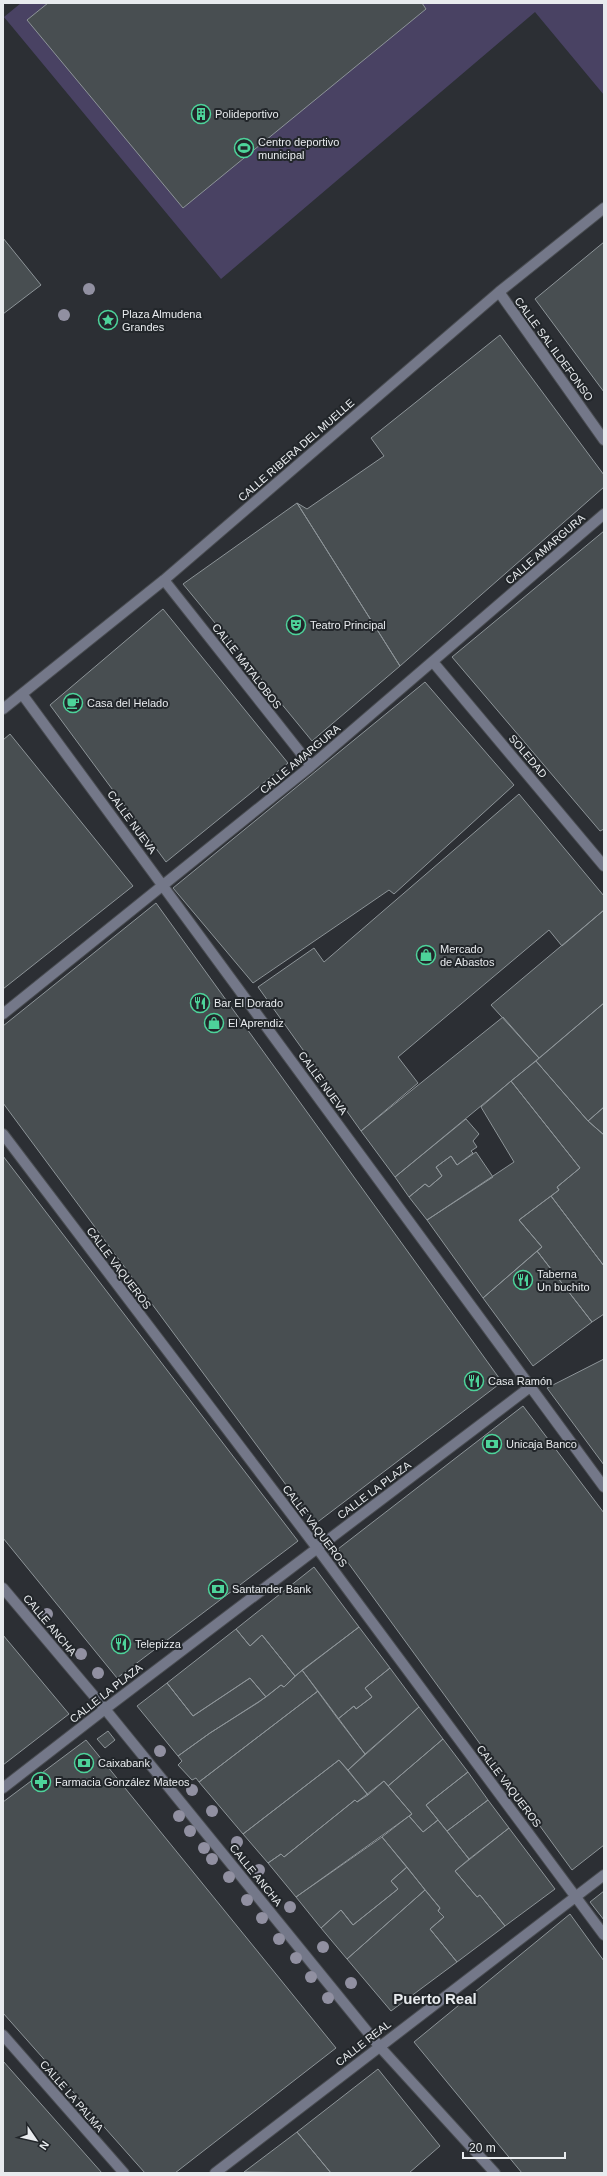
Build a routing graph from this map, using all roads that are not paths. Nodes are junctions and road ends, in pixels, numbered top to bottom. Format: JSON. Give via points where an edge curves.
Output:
{"nodes":[{"id":1,"x":604,"y":208,"type":"edge"},
{"id":2,"x":499,"y":292,"type":"junction"},
{"id":3,"x":604,"y":440,"type":"edge"},
{"id":4,"x":604,"y":514,"type":"edge"},
{"id":5,"x":164,"y":580,"type":"junction"},
{"id":6,"x":433,"y":662,"type":"junction"},
{"id":7,"x":22,"y":694,"type":"junction"},
{"id":8,"x":3,"y":709,"type":"edge"},
{"id":9,"x":311,"y":766,"type":"junction"},
{"id":10,"x":602,"y":861,"type":"edge"},
{"id":11,"x":163,"y":885,"type":"junction"},
{"id":12,"x":3,"y":1014,"type":"edge"},
{"id":13,"x":3,"y":1134,"type":"edge"},
{"id":14,"x":530,"y":1387,"type":"junction"},
{"id":15,"x":604,"y":1487,"type":"edge"},
{"id":16,"x":317,"y":1548,"type":"junction"},
{"id":17,"x":3,"y":1588,"type":"edge"},
{"id":18,"x":105,"y":1709,"type":"junction"},
{"id":19,"x":3,"y":1788,"type":"edge"},
{"id":20,"x":604,"y":1875,"type":"edge"},
{"id":21,"x":576,"y":1896,"type":"junction"},
{"id":22,"x":604,"y":1936,"type":"edge"},
{"id":23,"x":3,"y":2035,"type":"edge"},
{"id":24,"x":379,"y":2046,"type":"junction"},
{"id":25,"x":124,"y":2173,"type":"edge"},
{"id":26,"x":215,"y":2173,"type":"edge"},
{"id":27,"x":494,"y":2173,"type":"edge"}],
"edges":[{"from":1,"to":2,"type":"street","name":"CALLE RIBERA DEL MUELLE"},
{"from":2,"to":3,"type":"street","name":"CALLE SAL ILDEFONSO"},
{"from":2,"to":5,"type":"street","name":"CALLE RIBERA DEL MUELLE"},
{"from":4,"to":6,"type":"street","name":"CALLE AMARGURA"},
{"from":5,"to":7,"type":"street","name":"CALLE RIBERA DEL MUELLE"},
{"from":5,"to":9,"type":"street","name":"CALLE MATALOBOS"},
{"from":6,"to":9,"type":"street","name":"CALLE AMARGURA"},
{"from":6,"to":10,"type":"street","name":"SOLEDAD"},
{"from":7,"to":8,"type":"street","name":"CALLE RIBERA DEL MUELLE"},
{"from":7,"to":11,"type":"street","name":"CALLE NUEVA"},
{"from":9,"to":11,"type":"street","name":"CALLE AMARGURA"},
{"from":11,"to":12,"type":"street","name":"CALLE AMARGURA"},
{"from":11,"to":14,"type":"street","name":"CALLE NUEVA"},
{"from":13,"to":16,"type":"street","name":"CALLE VAQUEROS"},
{"from":14,"to":15,"type":"street","name":"CALLE NUEVA"},
{"from":14,"to":16,"type":"street","name":"CALLE LA PLAZA"},
{"from":16,"to":18,"type":"street","name":"CALLE LA PLAZA"},
{"from":16,"to":21,"type":"street","name":"CALLE VAQUEROS"},
{"from":17,"to":18,"type":"street","name":"CALLE ANCHA"},
{"from":18,"to":19,"type":"street","name":"CALLE LA PLAZA"},
{"from":18,"to":24,"type":"street","name":"CALLE ANCHA"},
{"from":20,"to":21,"type":"street","name":"CALLE REAL"},
{"from":21,"to":22,"type":"street","name":"CALLE VAQUEROS"},
{"from":21,"to":24,"type":"street","name":"CALLE REAL"},
{"from":23,"to":25,"type":"street","name":"CALLE LA PALMA"},
{"from":24,"to":26,"type":"street","name":"CALLE REAL"},
{"from":24,"to":27,"type":"street","name":"CALLE ANCHA"}]}
